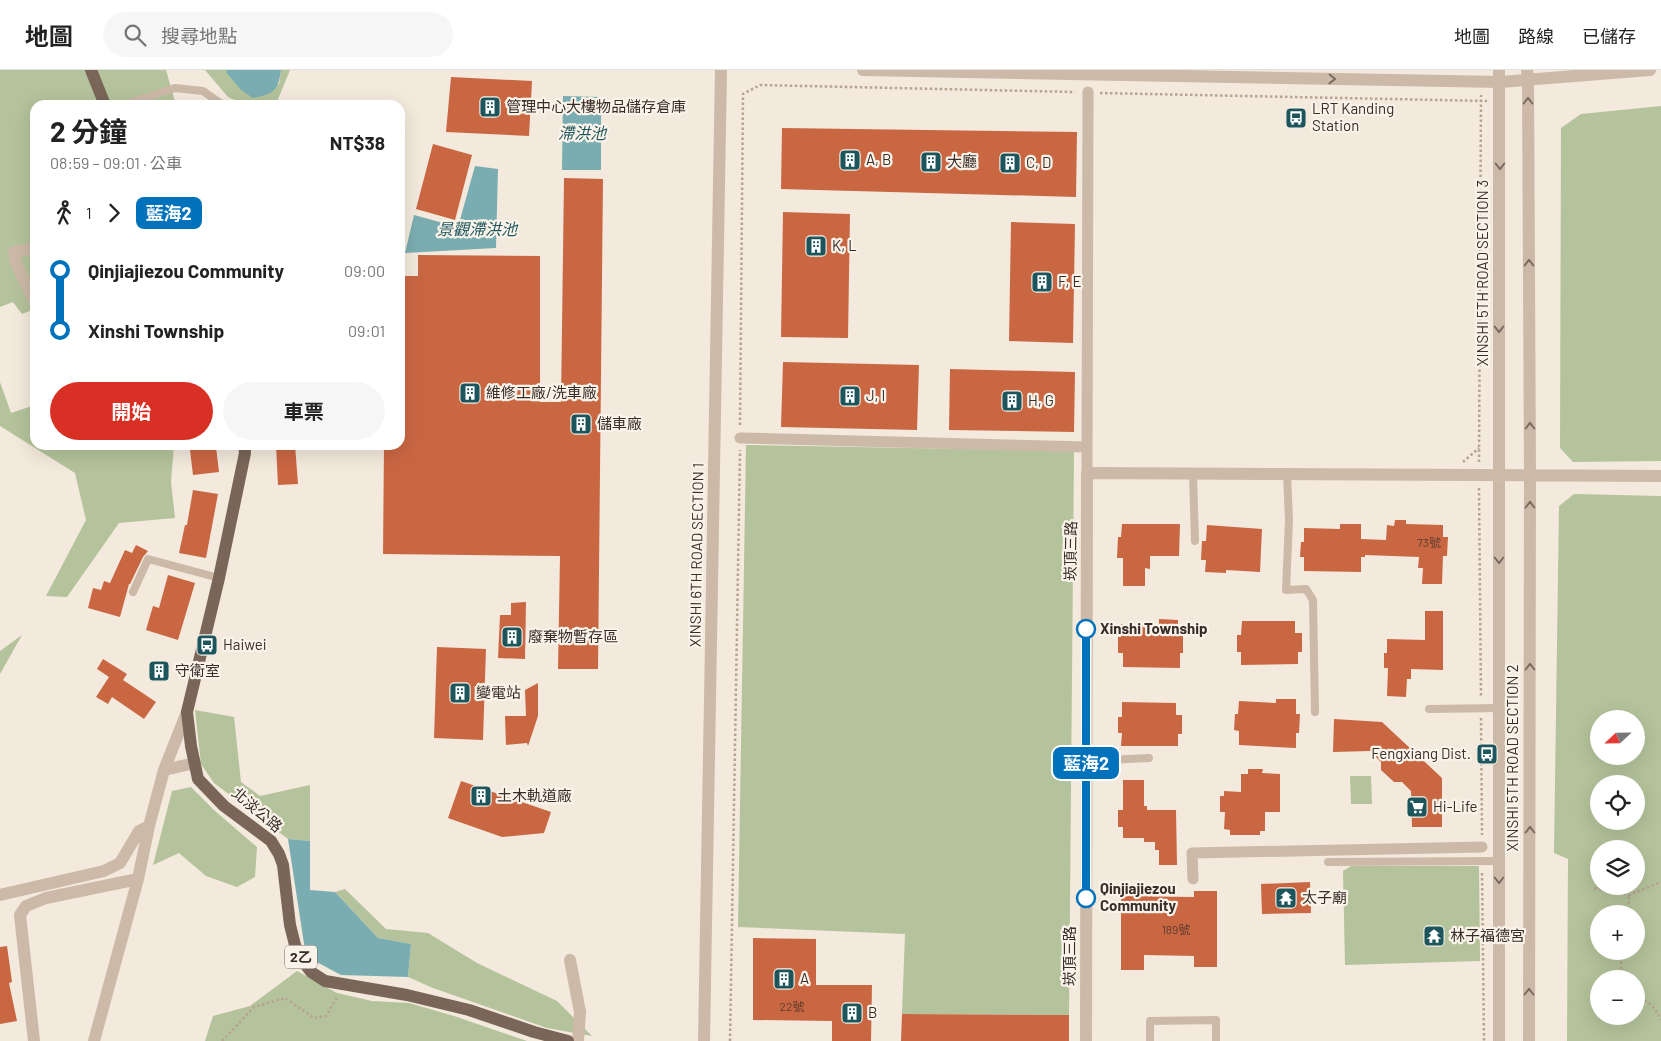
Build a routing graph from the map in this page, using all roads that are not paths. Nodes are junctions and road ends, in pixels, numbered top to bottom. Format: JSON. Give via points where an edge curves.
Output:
{"nodes":[{"id":1,"x":91,"y":70,"type":"edge"},
{"id":2,"x":721,"y":70,"type":"edge"},
{"id":3,"x":863,"y":70,"type":"edge"},
{"id":4,"x":1650,"y":70,"type":"edge"},
{"id":5,"x":1528,"y":75,"type":"edge"},
{"id":6,"x":1499,"y":76,"type":"edge"},
{"id":7,"x":1088,"y":92,"type":"road end"},
{"id":8,"x":103,"y":100,"type":"edge"},
{"id":9,"x":138,"y":100,"type":"edge"},
{"id":10,"x":216,"y":100,"type":"edge"},
{"id":11,"x":30,"y":249,"type":"edge"},
{"id":12,"x":30,"y":292,"type":"edge"},
{"id":13,"x":740,"y":438,"type":"road end"},
{"id":14,"x":1087,"y":447,"type":"junction"},
{"id":15,"x":243,"y":450,"type":"edge"},
{"id":16,"x":1087,"y":473,"type":"junction"},
{"id":17,"x":1193,"y":474,"type":"junction"},
{"id":18,"x":1287,"y":474,"type":"junction"},
{"id":19,"x":1530,"y":475,"type":"junction"},
{"id":20,"x":1499,"y":476,"type":"junction"},
{"id":21,"x":1661,"y":476,"type":"edge"},
{"id":22,"x":1195,"y":541,"type":"dead end"},
{"id":23,"x":218,"y":578,"type":"junction"},
{"id":24,"x":134,"y":592,"type":"dead end"},
{"id":25,"x":1499,"y":708,"type":"junction"},
{"id":26,"x":1429,"y":709,"type":"dead end"},
{"id":27,"x":187,"y":712,"type":"junction"},
{"id":28,"x":1315,"y":712,"type":"dead end"},
{"id":29,"x":1149,"y":758,"type":"dead end"},
{"id":30,"x":1086,"y":762,"type":"junction"},
{"id":31,"x":195,"y":763,"type":"junction"},
{"id":32,"x":164,"y":770,"type":"junction"},
{"id":33,"x":149,"y":826,"type":"junction"},
{"id":34,"x":1482,"y":847,"type":"road end"},
{"id":35,"x":1499,"y":861,"type":"junction"},
{"id":36,"x":1328,"y":862,"type":"dead end"},
{"id":37,"x":138,"y":879,"type":"junction"},
{"id":38,"x":1193,"y":879,"type":"dead end"},
{"id":39,"x":0,"y":894,"type":"edge"},
{"id":40,"x":570,"y":960,"type":"dead end"},
{"id":41,"x":34,"y":1041,"type":"edge"},
{"id":42,"x":94,"y":1041,"type":"edge"},
{"id":43,"x":568,"y":1041,"type":"edge"},
{"id":44,"x":578,"y":1041,"type":"edge"},
{"id":45,"x":704,"y":1041,"type":"edge"},
{"id":46,"x":1086,"y":1041,"type":"edge"},
{"id":47,"x":1150,"y":1041,"type":"edge"},
{"id":48,"x":1216,"y":1041,"type":"edge"},
{"id":49,"x":1499,"y":1041,"type":"edge"},
{"id":50,"x":1529,"y":1041,"type":"edge"}],
"edges":[{"from":1,"to":8,"type":"main road"},
{"from":2,"to":45,"type":"street","name":"XINSHI 6TH ROAD SECTION 1"},
{"from":3,"to":6,"type":"street","one_way":true,"via":[[1481,82]]},
{"from":4,"to":5,"type":"street"},
{"from":5,"to":6,"type":"street"},
{"from":19,"to":5,"type":"street","one_way":true},
{"from":6,"to":20,"type":"street","name":"XINSHI 5TH ROAD SECTION 3","one_way":true},
{"from":7,"to":14,"type":"street"},
{"from":9,"to":10,"type":"lane","via":[[175,88],[203,91]]},
{"from":11,"to":12,"type":"street","via":[[14,252]]},
{"from":13,"to":14,"type":"street"},
{"from":14,"to":16,"type":"street"},
{"from":15,"to":23,"type":"main road","name":"北淡公路","number":"2乙"},
{"from":16,"to":17,"type":"street"},
{"from":16,"to":30,"type":"street","name":"崁頂三路"},
{"from":17,"to":18,"type":"street"},
{"from":17,"to":22,"type":"lane"},
{"from":18,"to":20,"type":"street"},
{"from":18,"to":28,"type":"lane","via":[[1286,590],[1306,589],[1313,600]]},
{"from":19,"to":20,"type":"street"},
{"from":19,"to":21,"type":"street"},
{"from":50,"to":19,"type":"street","name":"XINSHI 5TH ROAD SECTION 2","one_way":true},
{"from":20,"to":25,"type":"street","name":"XINSHI 5TH ROAD SECTION 2","one_way":true},
{"from":23,"to":24,"type":"lane","via":[[148,559]]},
{"from":23,"to":27,"type":"main road","name":"北淡公路","number":"2乙"},
{"from":25,"to":26,"type":"lane"},
{"from":25,"to":35,"type":"street","name":"XINSHI 5TH ROAD SECTION 2"},
{"from":27,"to":31,"type":"main road","name":"北淡公路","number":"2乙"},
{"from":27,"to":32,"type":"street"},
{"from":29,"to":30,"type":"lane"},
{"from":30,"to":46,"type":"street","name":"崁頂三路"},
{"from":31,"to":32,"type":"street"},
{"from":31,"to":43,"type":"main road","name":"北淡公路","number":"2乙","via":[[198,779],[224,806],[271,841],[279,854],[295,945],[311,972],[325,981],[469,1010]]},
{"from":32,"to":33,"type":"street"},
{"from":33,"to":37,"type":"street"},
{"from":33,"to":39,"type":"street","via":[[139,831],[120,864],[104,871]]},
{"from":34,"to":38,"type":"street","via":[[1192,853]]},
{"from":35,"to":36,"type":"lane"},
{"from":35,"to":49,"type":"street","name":"XINSHI 5TH ROAD SECTION 2","one_way":true},
{"from":37,"to":41,"type":"street","via":[[46,898],[26,906],[20,915]]},
{"from":37,"to":42,"type":"street"},
{"from":40,"to":44,"type":"street","via":[[580,1012]]},
{"from":47,"to":48,"type":"lane","via":[[1150,1021],[1216,1020]]}]}
